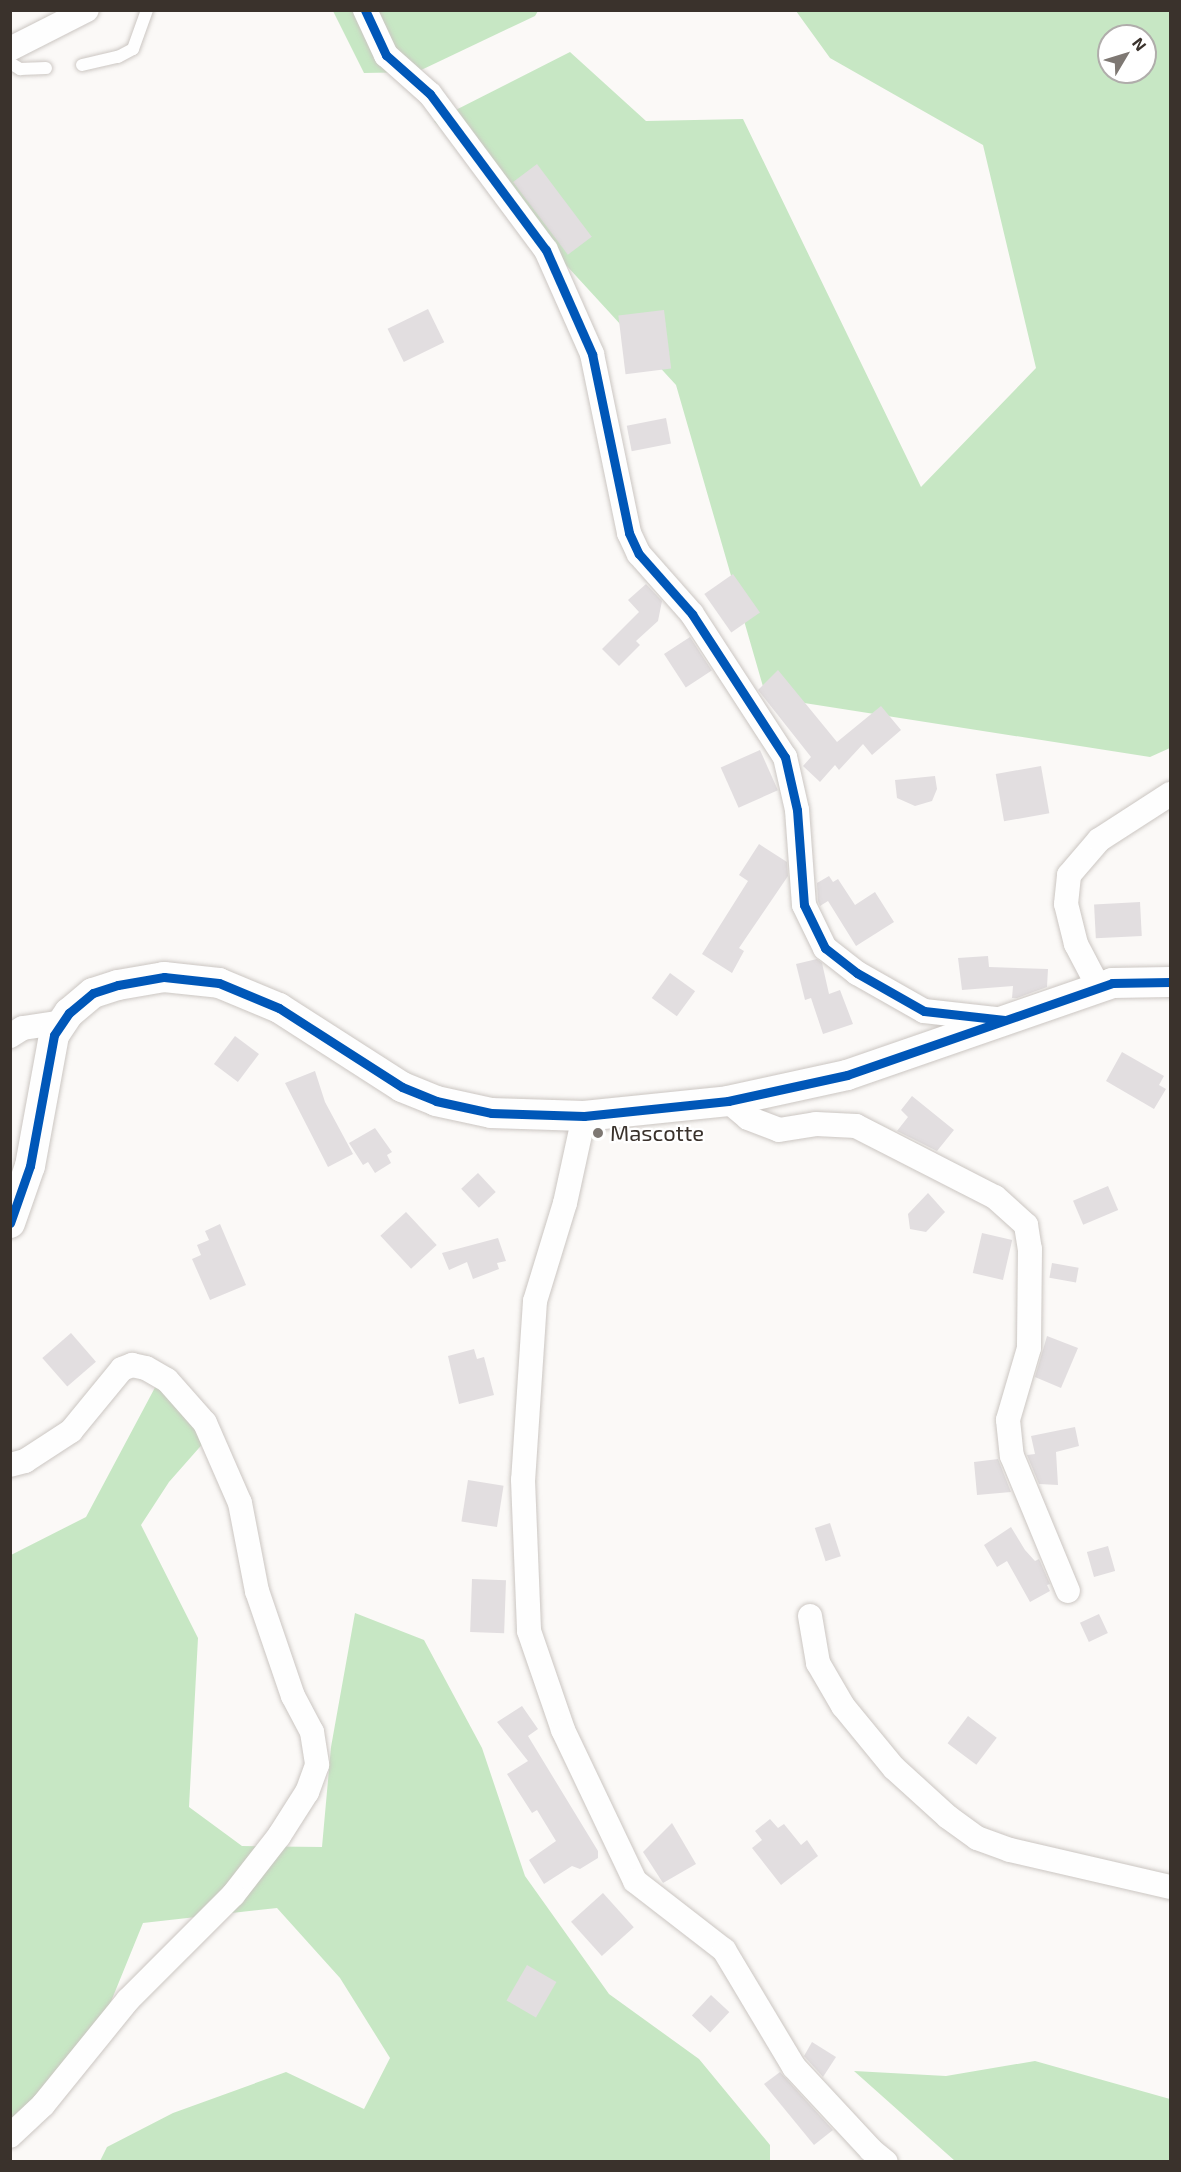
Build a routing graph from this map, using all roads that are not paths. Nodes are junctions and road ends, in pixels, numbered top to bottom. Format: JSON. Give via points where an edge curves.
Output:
{"nodes":[{"id":1,"x":87,"y":10,"type":"edge"},
{"id":2,"x":147,"y":10,"type":"edge"},
{"id":3,"x":365,"y":10,"type":"edge"},
{"id":4,"x":10,"y":49,"type":"edge"},
{"id":5,"x":10,"y":63,"type":"edge"},
{"id":6,"x":82,"y":65,"type":"dead end"},
{"id":7,"x":46,"y":68,"type":"dead end"},
{"id":8,"x":1170,"y":794,"type":"edge"},
{"id":9,"x":1170,"y":982,"type":"edge"},
{"id":10,"x":1099,"y":988,"type":"junction"},
{"id":11,"x":1010,"y":1020,"type":"junction"},
{"id":12,"x":63,"y":1022,"type":"junction"},
{"id":13,"x":10,"y":1036,"type":"edge"},
{"id":14,"x":728,"y":1101,"type":"junction"},
{"id":15,"x":584,"y":1116,"type":"junction"},
{"id":16,"x":10,"y":1223,"type":"edge"},
{"id":17,"x":10,"y":1465,"type":"edge"},
{"id":18,"x":1068,"y":1591,"type":"dead end"},
{"id":19,"x":810,"y":1616,"type":"dead end"},
{"id":20,"x":1170,"y":1887,"type":"edge"},
{"id":21,"x":10,"y":2136,"type":"edge"},
{"id":22,"x":886,"y":2162,"type":"edge"}],
"edges":[{"from":1,"to":4,"type":"street"},
{"from":2,"to":6,"type":"lane","via":[[133,49],[118,57]]},
{"from":3,"to":11,"type":"street","via":[[386,55],[430,94],[546,250],[592,354],[629,533],[639,554],[692,614],[785,757],[797,810],[804,904],[825,948],[857,973],[924,1011]]},
{"from":5,"to":7,"type":"lane","via":[[20,69]]},
{"from":8,"to":10,"type":"street","via":[[1099,840],[1070,874],[1066,904],[1076,944]]},
{"from":9,"to":10,"type":"street","via":[[1112,983]]},
{"from":10,"to":11,"type":"street"},
{"from":11,"to":14,"type":"street","via":[[847,1075]]},
{"from":12,"to":13,"type":"street","via":[[23,1028]]},
{"from":12,"to":15,"type":"street","via":[[93,993],[118,985],[164,977],[219,983],[279,1008],[402,1087],[436,1101],[491,1113]]},
{"from":12,"to":16,"type":"street","via":[[54,1035],[30,1166]]},
{"from":14,"to":15,"type":"street"},
{"from":14,"to":18,"type":"street","via":[[748,1118],[779,1130],[816,1124],[856,1126],[995,1197],[1026,1225],[1030,1249],[1029,1348],[1008,1420],[1012,1456]]},
{"from":15,"to":22,"type":"street","via":[[565,1203],[535,1301],[523,1480],[529,1631],[563,1730],[635,1881],[724,1950],[794,2067],[871,2151]]},
{"from":17,"to":21,"type":"street","via":[[25,1461],[71,1431],[122,1369],[132,1365],[147,1368],[167,1380],[205,1423],[240,1503],[257,1591],[293,1696],[312,1732],[316,1765],[307,1792],[279,1836],[233,1895],[128,2000],[43,2105]]},
{"from":19,"to":20,"type":"street","via":[[818,1663],[843,1706],[894,1768],[948,1817],[978,1838],[1010,1850]]}]}
